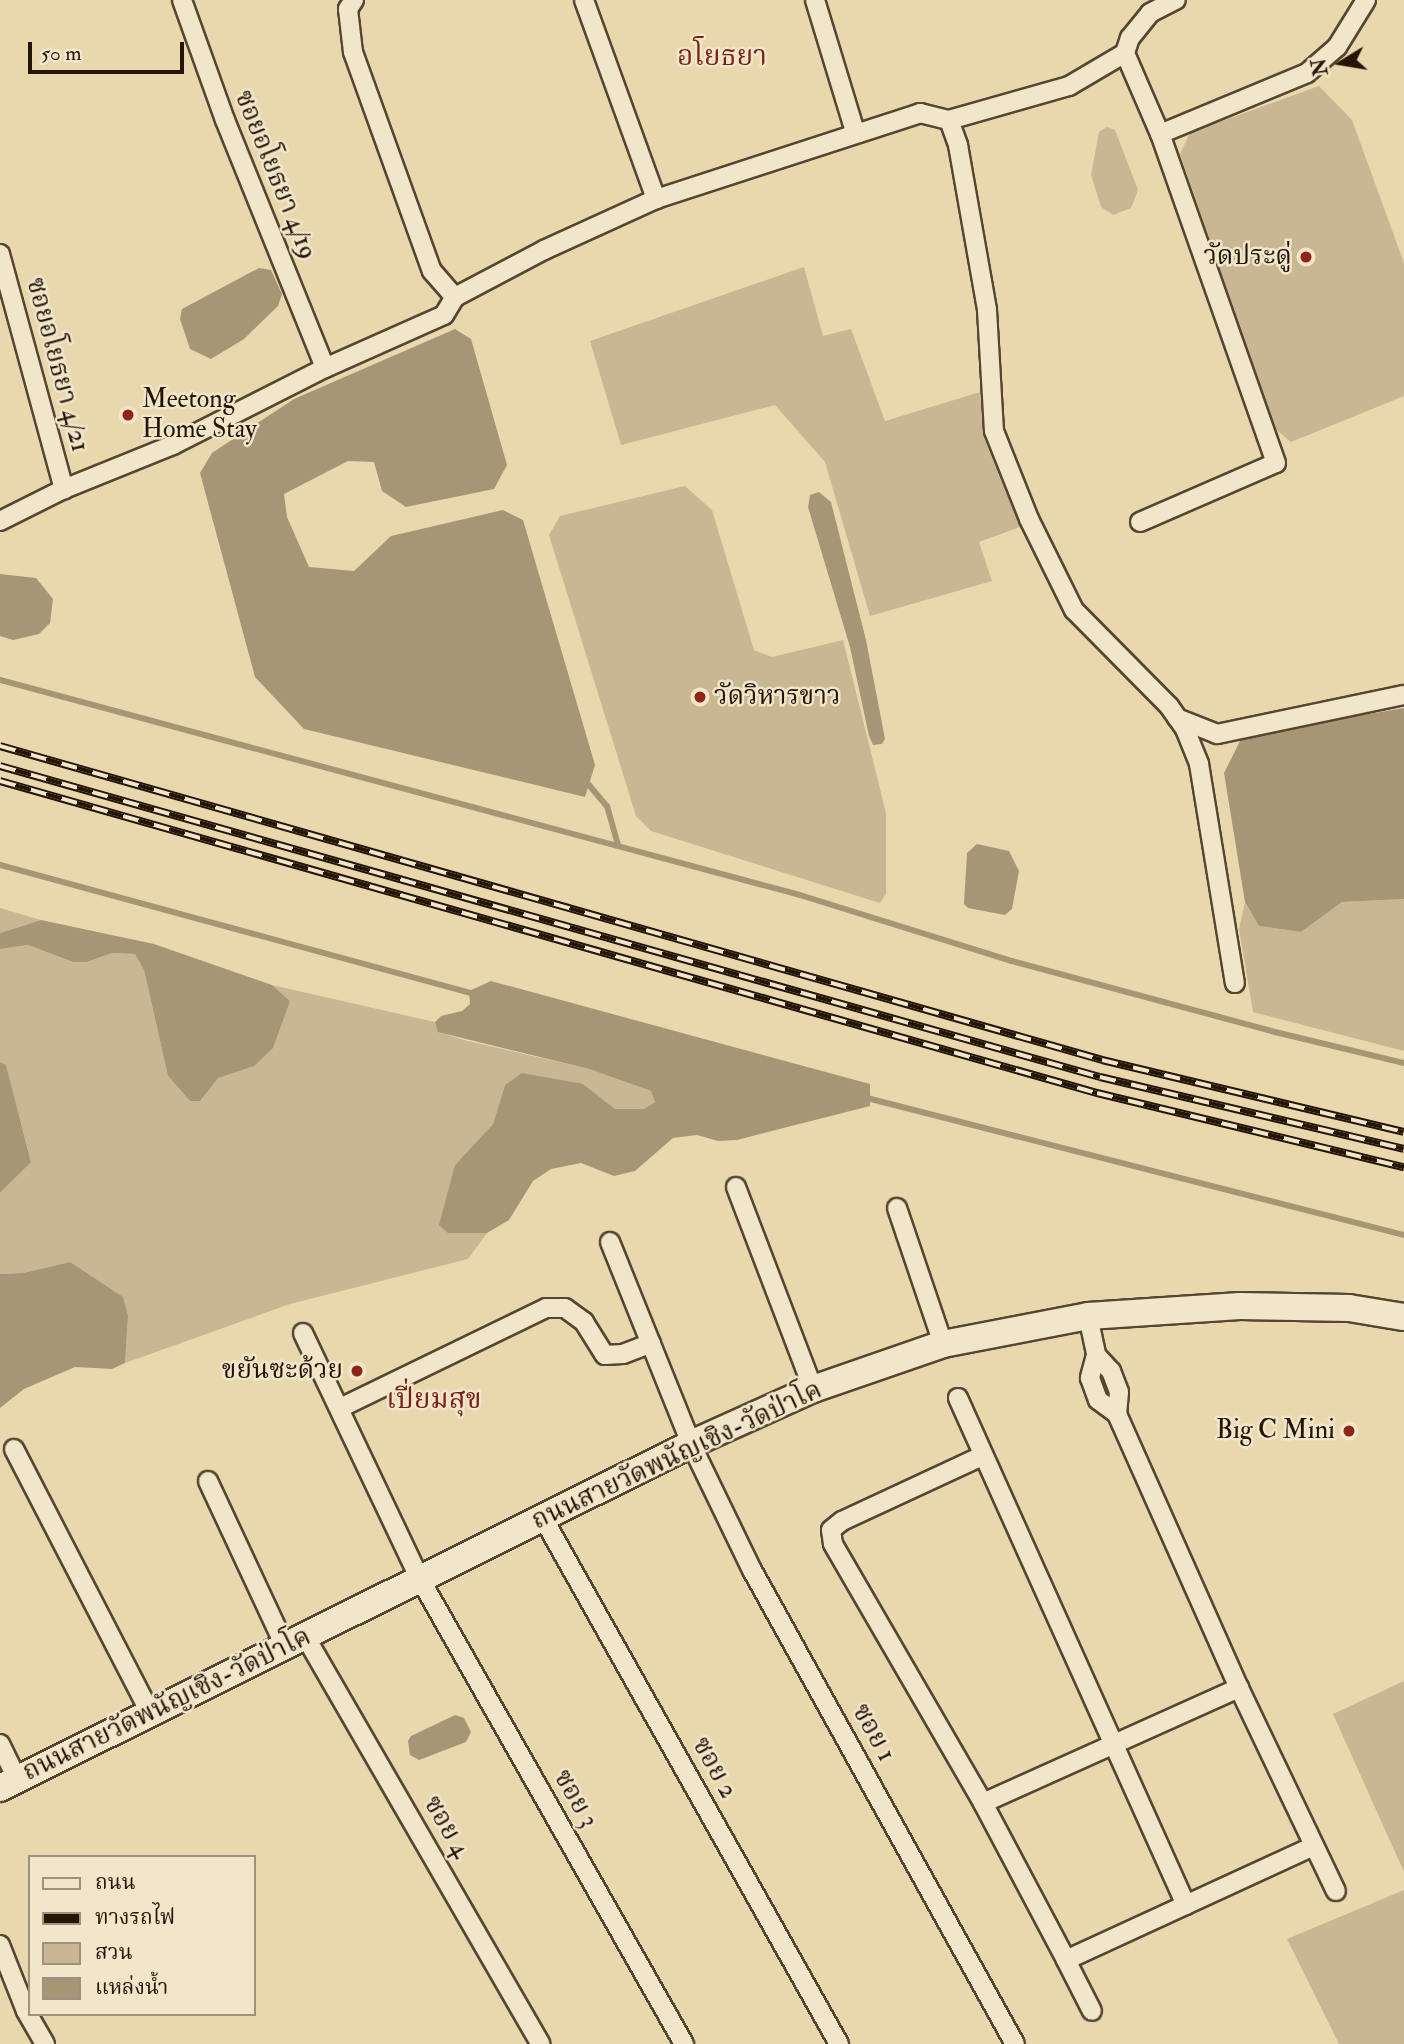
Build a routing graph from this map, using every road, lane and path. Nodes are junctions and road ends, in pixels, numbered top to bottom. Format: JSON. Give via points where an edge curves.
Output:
{"nodes":[{"id":1,"x":182,"y":0,"type":"edge"},
{"id":2,"x":354,"y":0,"type":"edge"},
{"id":3,"x":584,"y":0,"type":"edge"},
{"id":4,"x":815,"y":0,"type":"edge"},
{"id":5,"x":1176,"y":0,"type":"edge"},
{"id":6,"x":1366,"y":0,"type":"edge"},
{"id":7,"x":1125,"y":53,"type":"junction"},
{"id":8,"x":949,"y":120,"type":"junction"},
{"id":9,"x":855,"y":132,"type":"junction"},
{"id":10,"x":1160,"y":134,"type":"junction"},
{"id":11,"x":656,"y":198,"type":"junction"},
{"id":12,"x":0,"y":254,"type":"edge"},
{"id":13,"x":455,"y":297,"type":"junction"},
{"id":14,"x":325,"y":368,"type":"junction"},
{"id":15,"x":64,"y":489,"type":"junction"},
{"id":16,"x":0,"y":520,"type":"edge"},
{"id":17,"x":1140,"y":522,"type":"dead end"},
{"id":18,"x":1404,"y":695,"type":"edge"},
{"id":19,"x":1177,"y":718,"type":"junction"},
{"id":20,"x":1217,"y":734,"type":"junction"},
{"id":21,"x":1199,"y":764,"type":"junction"},
{"id":22,"x":1236,"y":983,"type":"dead end"},
{"id":23,"x":736,"y":1187,"type":"dead end"},
{"id":24,"x":897,"y":1208,"type":"dead end"},
{"id":25,"x":610,"y":1242,"type":"dead end"},
{"id":26,"x":1088,"y":1316,"type":"junction"},
{"id":27,"x":1404,"y":1317,"type":"edge"},
{"id":28,"x":303,"y":1333,"type":"dead end"},
{"id":29,"x":651,"y":1343,"type":"junction"},
{"id":30,"x":943,"y":1344,"type":"junction"},
{"id":31,"x":813,"y":1389,"type":"junction"},
{"id":32,"x":958,"y":1398,"type":"dead end"},
{"id":33,"x":340,"y":1408,"type":"junction"},
{"id":34,"x":691,"y":1444,"type":"junction"},
{"id":35,"x":14,"y":1450,"type":"dead end"},
{"id":36,"x":982,"y":1457,"type":"junction"},
{"id":37,"x":208,"y":1481,"type":"dead end"},
{"id":38,"x":543,"y":1518,"type":"junction"},
{"id":39,"x":420,"y":1579,"type":"junction"},
{"id":40,"x":295,"y":1641,"type":"junction"},
{"id":41,"x":1239,"y":1688,"type":"junction"},
{"id":42,"x":150,"y":1713,"type":"junction"},
{"id":43,"x":1113,"y":1743,"type":"junction"},
{"id":44,"x":0,"y":1744,"type":"edge"},
{"id":45,"x":9,"y":1784,"type":"edge"},
{"id":46,"x":983,"y":1803,"type":"junction"},
{"id":47,"x":1314,"y":1846,"type":"junction"},
{"id":48,"x":1336,"y":1891,"type":"dead end"},
{"id":49,"x":1186,"y":1905,"type":"junction"},
{"id":50,"x":0,"y":1945,"type":"edge"},
{"id":51,"x":1066,"y":1961,"type":"junction"},
{"id":52,"x":1092,"y":2011,"type":"dead end"},
{"id":53,"x":28,"y":2014,"type":"edge"},
{"id":54,"x":29,"y":2016,"type":"edge"},
{"id":55,"x":45,"y":2044,"type":"edge"},
{"id":56,"x":541,"y":2044,"type":"edge"},
{"id":57,"x":684,"y":2044,"type":"edge"},
{"id":58,"x":839,"y":2044,"type":"edge"},
{"id":59,"x":1015,"y":2044,"type":"edge"}],
"edges":[{"from":1,"to":14,"type":"street","name":"ซอยอโยธยา 4/19"},
{"from":2,"to":13,"type":"street","via":[[348,9],[353,52],[432,271]]},
{"from":3,"to":11,"type":"street"},
{"from":4,"to":9,"type":"street"},
{"from":5,"to":7,"type":"street","via":[[1150,13],[1130,38]]},
{"from":6,"to":10,"type":"street","via":[[1337,47],[1307,73]]},
{"from":7,"to":8,"type":"street","via":[[1069,86]]},
{"from":7,"to":10,"type":"street"},
{"from":8,"to":9,"type":"street","via":[[920,113]]},
{"from":8,"to":19,"type":"street","via":[[958,145],[987,310],[994,431],[1029,519],[1074,610]]},
{"from":9,"to":11,"type":"street"},
{"from":10,"to":17,"type":"street","via":[[1276,463]]},
{"from":11,"to":13,"type":"street"},
{"from":12,"to":15,"type":"street","name":"ซอยอโยธยา 4/21"},
{"from":13,"to":14,"type":"street","via":[[444,315]]},
{"from":14,"to":15,"type":"street","via":[[185,439]]},
{"from":15,"to":16,"type":"street"},
{"from":18,"to":20,"type":"street"},
{"from":19,"to":20,"type":"street"},
{"from":19,"to":21,"type":"street"},
{"from":20,"to":21,"type":"street"},
{"from":21,"to":22,"type":"street"},
{"from":23,"to":31,"type":"street"},
{"from":24,"to":30,"type":"street"},
{"from":25,"to":29,"type":"street","name":"ซอย 1"},
{"from":26,"to":27,"type":"main road","name":"ถนนสายวัดพนัญเชิง-วัดป่าโค","via":[[1240,1306],[1349,1308]]},
{"from":26,"to":30,"type":"main road","name":"ถนนสายวัดพนัญเชิง-วัดป่าโค"},
{"from":26,"to":41,"type":"street","via":[[1096,1355],[1090,1378],[1098,1400],[1117,1413]]},
{"from":28,"to":33,"type":"street","name":"ซอย 3"},
{"from":29,"to":33,"type":"street","via":[[623,1354],[605,1355],[584,1322],[565,1308],[546,1308]]},
{"from":29,"to":34,"type":"street","name":"ซอย 1"},
{"from":30,"to":31,"type":"main road","name":"ถนนสายวัดพนัญเชิง-วัดป่าโค"},
{"from":31,"to":34,"type":"main road","name":"ถนนสายวัดพนัญเชิง-วัดป่าโค"},
{"from":32,"to":36,"type":"street"},
{"from":33,"to":39,"type":"street","name":"ซอย 3"},
{"from":34,"to":38,"type":"main road","name":"ถนนสายวัดพนัญเชิง-วัดป่าโค"},
{"from":34,"to":59,"type":"street","name":"ซอย 1","via":[[752,1570]]},
{"from":35,"to":42,"type":"street"},
{"from":36,"to":43,"type":"street"},
{"from":36,"to":46,"type":"street","via":[[831,1530],[833,1544]]},
{"from":37,"to":40,"type":"street","name":"ซอย 4"},
{"from":38,"to":39,"type":"main road","name":"ถนนสายวัดพนัญเชิง-วัดป่าโค"},
{"from":38,"to":58,"type":"street","name":"ซอย 2"},
{"from":39,"to":40,"type":"main road","name":"ถนนสายวัดพนัญเชิง-วัดป่าโค"},
{"from":39,"to":57,"type":"street","name":"ซอย 3"},
{"from":40,"to":42,"type":"main road","name":"ถนนสายวัดพนัญเชิง-วัดป่าโค"},
{"from":40,"to":56,"type":"street","name":"ซอย 4"},
{"from":41,"to":43,"type":"street"},
{"from":41,"to":47,"type":"street"},
{"from":42,"to":45,"type":"main road","name":"ถนนสายวัดพนัญเชิง-วัดป่าโค"},
{"from":43,"to":46,"type":"street"},
{"from":43,"to":49,"type":"street"},
{"from":44,"to":45,"type":"street"},
{"from":46,"to":51,"type":"street"},
{"from":47,"to":48,"type":"street"},
{"from":47,"to":49,"type":"street"},
{"from":49,"to":51,"type":"street"},
{"from":50,"to":53,"type":"street"},
{"from":51,"to":52,"type":"street"},
{"from":54,"to":55,"type":"street"}]}
